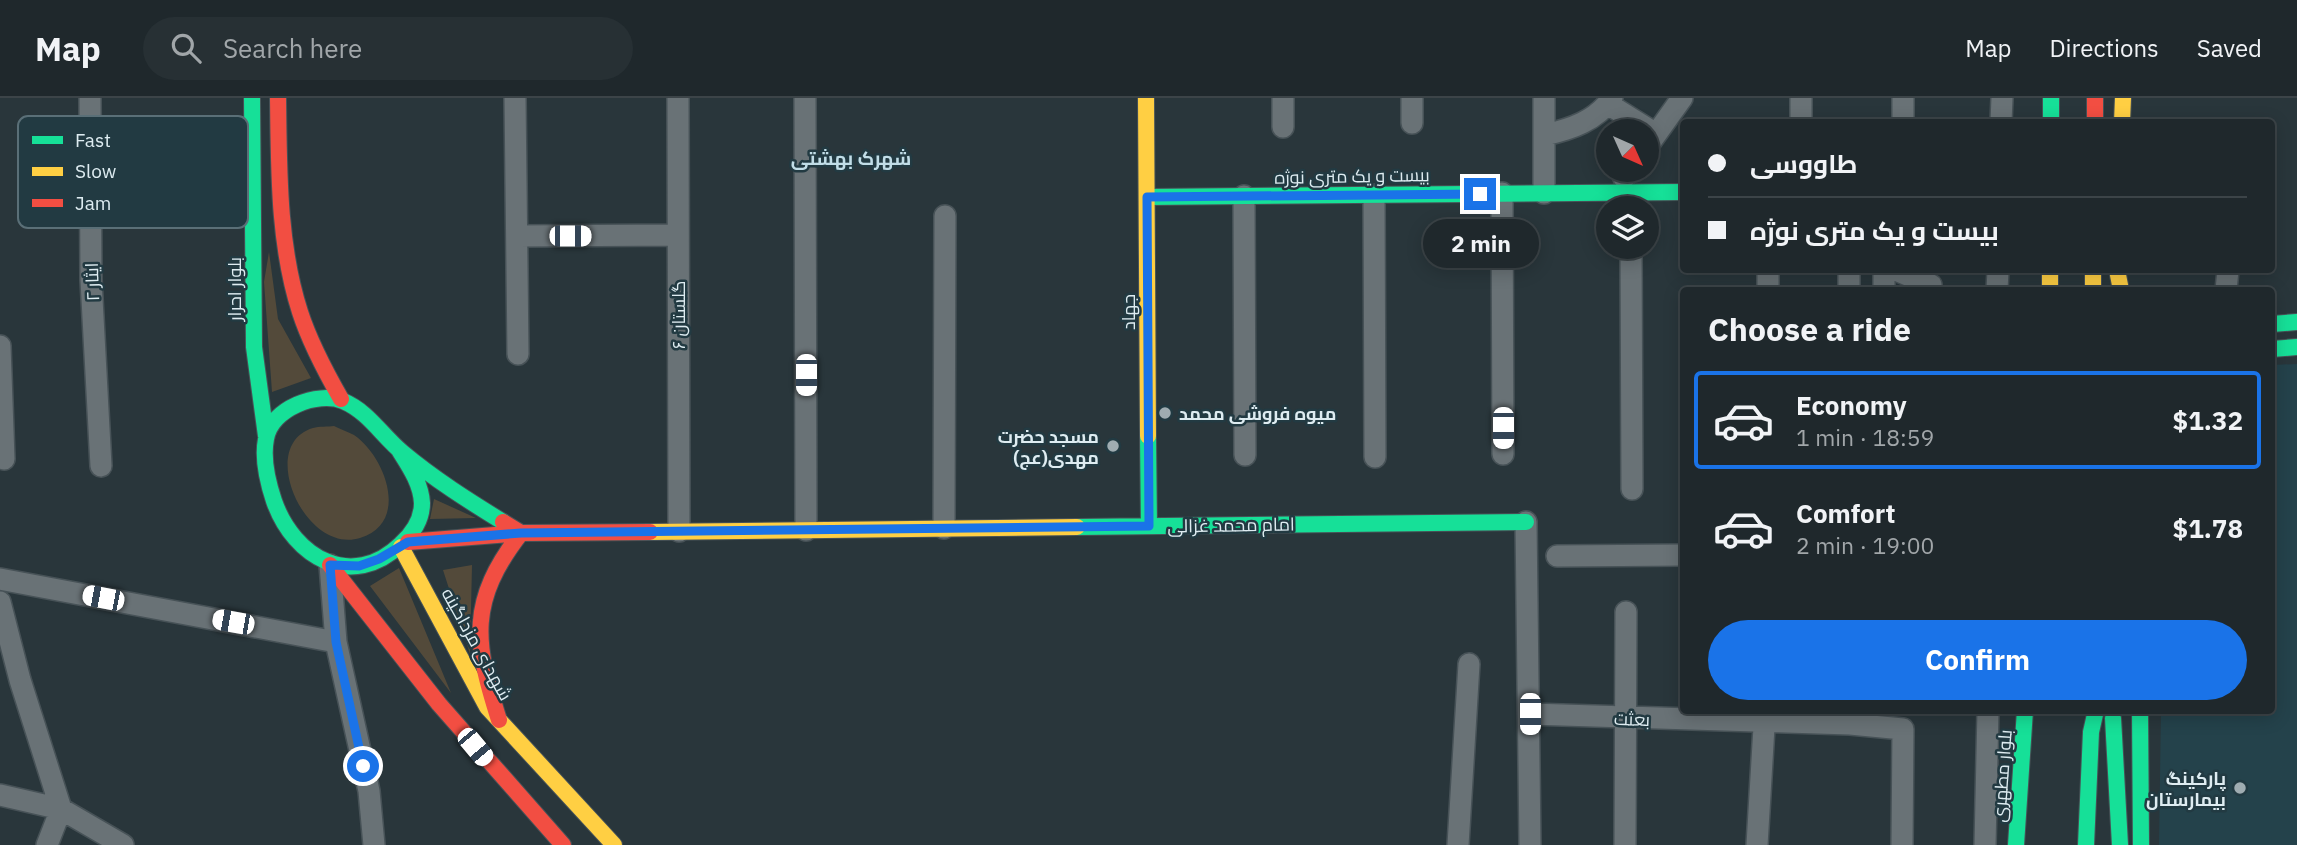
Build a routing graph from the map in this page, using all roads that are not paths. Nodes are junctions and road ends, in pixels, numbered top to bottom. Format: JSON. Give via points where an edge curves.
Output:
{"nodes":[{"id":1,"x":90,"y":98,"type":"edge"},
{"id":2,"x":252,"y":98,"type":"edge"},
{"id":3,"x":278,"y":98,"type":"edge"},
{"id":4,"x":515,"y":98,"type":"edge"},
{"id":5,"x":678,"y":98,"type":"edge"},
{"id":6,"x":805,"y":98,"type":"edge"},
{"id":7,"x":1146,"y":98,"type":"edge"},
{"id":8,"x":1283,"y":98,"type":"edge"},
{"id":9,"x":1412,"y":98,"type":"edge"},
{"id":10,"x":1544,"y":98,"type":"edge"},
{"id":11,"x":1682,"y":98,"type":"edge"},
{"id":12,"x":1801,"y":98,"type":"edge"},
{"id":13,"x":1903,"y":98,"type":"edge"},
{"id":14,"x":2002,"y":98,"type":"edge"},
{"id":15,"x":2052,"y":98,"type":"edge"},
{"id":16,"x":2095,"y":98,"type":"edge"},
{"id":17,"x":2123,"y":98,"type":"edge"},
{"id":18,"x":1610,"y":101,"type":"edge"},
{"id":19,"x":90,"y":116,"type":"edge"},
{"id":20,"x":1628,"y":119,"type":"edge"},
{"id":21,"x":1801,"y":119,"type":"edge"},
{"id":22,"x":1903,"y":119,"type":"edge"},
{"id":23,"x":2001,"y":119,"type":"edge"},
{"id":24,"x":2051,"y":119,"type":"edge"},
{"id":25,"x":2095,"y":119,"type":"edge"},
{"id":26,"x":2122,"y":119,"type":"edge"},
{"id":27,"x":1412,"y":123,"type":"dead end"},
{"id":28,"x":1283,"y":127,"type":"dead end"},
{"id":29,"x":1659,"y":130,"type":"edge"},
{"id":30,"x":1545,"y":135,"type":"junction"},
{"id":31,"x":1629,"y":187,"type":"edge"},
{"id":32,"x":1680,"y":192,"type":"edge"},
{"id":33,"x":1502,"y":193,"type":"junction"},
{"id":34,"x":1544,"y":193,"type":"junction"},
{"id":35,"x":1374,"y":195,"type":"junction"},
{"id":36,"x":1244,"y":196,"type":"junction"},
{"id":37,"x":1147,"y":197,"type":"junction"},
{"id":38,"x":945,"y":216,"type":"dead end"},
{"id":39,"x":91,"y":228,"type":"edge"},
{"id":40,"x":678,"y":235,"type":"junction"},
{"id":41,"x":516,"y":236,"type":"junction"},
{"id":42,"x":1631,"y":259,"type":"edge"},
{"id":43,"x":1903,"y":273,"type":"edge"},
{"id":44,"x":1931,"y":285,"type":"dead end"},
{"id":45,"x":2297,"y":322,"type":"edge"},
{"id":46,"x":2275,"y":324,"type":"edge"},
{"id":47,"x":0,"y":346,"type":"edge"},
{"id":48,"x":2297,"y":347,"type":"edge"},
{"id":49,"x":2275,"y":349,"type":"edge"},
{"id":50,"x":518,"y":354,"type":"dead end"},
{"id":51,"x":341,"y":399,"type":"junction"},
{"id":52,"x":266,"y":436,"type":"junction"},
{"id":53,"x":399,"y":450,"type":"junction"},
{"id":54,"x":1503,"y":454,"type":"dead end"},
{"id":55,"x":1245,"y":455,"type":"dead end"},
{"id":56,"x":1375,"y":457,"type":"dead end"},
{"id":57,"x":4,"y":459,"type":"dead end"},
{"id":58,"x":101,"y":466,"type":"dead end"},
{"id":59,"x":1632,"y":489,"type":"dead end"},
{"id":60,"x":1526,"y":522,"type":"joint"},
{"id":61,"x":1149,"y":526,"type":"junction"},
{"id":62,"x":944,"y":528,"type":"junction"},
{"id":63,"x":806,"y":530,"type":"junction"},
{"id":64,"x":678,"y":531,"type":"junction"},
{"id":65,"x":521,"y":533,"type":"junction"},
{"id":66,"x":405,"y":544,"type":"junction"},
{"id":67,"x":1680,"y":555,"type":"edge"},
{"id":68,"x":1557,"y":556,"type":"dead end"},
{"id":69,"x":330,"y":565,"type":"junction"},
{"id":70,"x":0,"y":579,"type":"edge"},
{"id":71,"x":0,"y":602,"type":"edge"},
{"id":72,"x":1626,"y":612,"type":"dead end"},
{"id":73,"x":3,"y":628,"type":"edge"},
{"id":74,"x":336,"y":642,"type":"junction"},
{"id":75,"x":1469,"y":664,"type":"dead end"},
{"id":76,"x":10,"y":676,"type":"edge"},
{"id":77,"x":1530,"y":714,"type":"junction"},
{"id":78,"x":1988,"y":714,"type":"edge"},
{"id":79,"x":2025,"y":714,"type":"edge"},
{"id":80,"x":2095,"y":714,"type":"edge"},
{"id":81,"x":2113,"y":714,"type":"edge"},
{"id":82,"x":2140,"y":714,"type":"edge"},
{"id":83,"x":1765,"y":717,"type":"edge"},
{"id":84,"x":1850,"y":717,"type":"edge"},
{"id":85,"x":1624,"y":719,"type":"junction"},
{"id":86,"x":499,"y":720,"type":"junction"},
{"id":87,"x":0,"y":795,"type":"edge"},
{"id":88,"x":61,"y":809,"type":"junction"},
{"id":89,"x":47,"y":845,"type":"edge"},
{"id":90,"x":123,"y":845,"type":"edge"},
{"id":91,"x":374,"y":845,"type":"edge"},
{"id":92,"x":564,"y":845,"type":"edge"},
{"id":93,"x":614,"y":845,"type":"edge"},
{"id":94,"x":1458,"y":845,"type":"edge"},
{"id":95,"x":1530,"y":845,"type":"edge"},
{"id":96,"x":1625,"y":845,"type":"edge"},
{"id":97,"x":1757,"y":845,"type":"edge"},
{"id":98,"x":1902,"y":845,"type":"edge"},
{"id":99,"x":1985,"y":845,"type":"edge"},
{"id":100,"x":2016,"y":845,"type":"edge"},
{"id":101,"x":2086,"y":845,"type":"edge"},
{"id":102,"x":2120,"y":845,"type":"edge"},
{"id":103,"x":2141,"y":845,"type":"edge"}],
"edges":[{"from":1,"to":19,"type":"street","name":"ایثار ۲"},
{"from":2,"to":52,"type":"main road","name":"بلوار احرار","via":[[254,347]]},
{"from":3,"to":51,"type":"main road","via":[[279,167],[292,276],[308,336]]},
{"from":4,"to":41,"type":"street"},
{"from":5,"to":40,"type":"street","name":"گلستان ۶"},
{"from":6,"to":63,"type":"street"},
{"from":7,"to":37,"type":"main road","name":"جهاد"},
{"from":8,"to":28,"type":"street"},
{"from":9,"to":27,"type":"street"},
{"from":10,"to":30,"type":"street"},
{"from":11,"to":29,"type":"street"},
{"from":12,"to":21,"type":"street"},
{"from":13,"to":22,"type":"street"},
{"from":14,"to":23,"type":"street"},
{"from":15,"to":24,"type":"main road"},
{"from":16,"to":25,"type":"main road"},
{"from":17,"to":26,"type":"main road"},
{"from":18,"to":20,"type":"street"},
{"from":18,"to":30,"type":"street","via":[[1590,120]]},
{"from":30,"to":34,"type":"street"},
{"from":31,"to":32,"type":"main road","name":"بیست و یک متری نوژه"},
{"from":31,"to":34,"type":"main road","name":"بیست و یک متری نوژه"},
{"from":33,"to":34,"type":"main road","name":"بیست و یک متری نوژه"},
{"from":33,"to":35,"type":"main road","name":"بیست و یک متری نوژه"},
{"from":33,"to":54,"type":"street"},
{"from":35,"to":36,"type":"main road","name":"بیست و یک متری نوژه"},
{"from":35,"to":56,"type":"street"},
{"from":36,"to":37,"type":"main road","name":"بیست و یک متری نوژه"},
{"from":36,"to":55,"type":"street"},
{"from":37,"to":61,"type":"main road","name":"جهاد"},
{"from":38,"to":62,"type":"street"},
{"from":39,"to":58,"type":"street","name":"ایثار ۲"},
{"from":40,"to":41,"type":"street"},
{"from":40,"to":64,"type":"street","name":"گلستان ۶"},
{"from":41,"to":50,"type":"street"},
{"from":42,"to":59,"type":"street"},
{"from":43,"to":44,"type":"street"},
{"from":45,"to":46,"type":"main road"},
{"from":47,"to":57,"type":"street"},
{"from":48,"to":49,"type":"main road"},
{"from":51,"to":52,"type":"main road","via":[[321,398],[292,407]]},
{"from":51,"to":53,"type":"main road","via":[[379,425]]},
{"from":52,"to":69,"type":"main road","via":[[266,477],[274,505],[298,541]]},
{"from":53,"to":65,"type":"main road","via":[[475,507]]},
{"from":53,"to":66,"type":"main road","via":[[421,494],[422,512]]},
{"from":60,"to":61,"type":"main road","name":"امام محمد غزالی"},
{"from":60,"to":77,"type":"street","name":"امام محمد غزالی"},
{"from":61,"to":62,"type":"main road","name":"امام محمد غزالی"},
{"from":62,"to":63,"type":"main road","name":"امام محمد غزالی"},
{"from":63,"to":64,"type":"main road","name":"امام محمد غزالی"},
{"from":64,"to":65,"type":"main road","name":"امام محمد غزالی"},
{"from":65,"to":66,"type":"main road","name":"امام محمد غزالی"},
{"from":65,"to":86,"type":"main road","via":[[489,578],[479,630],[487,685]]},
{"from":66,"to":69,"type":"main road","via":[[359,566]]},
{"from":66,"to":86,"type":"main road","name":"شهدای مزداگینه","via":[[473,683]]},
{"from":67,"to":68,"type":"street"},
{"from":69,"to":74,"type":"street"},
{"from":69,"to":92,"type":"main road","via":[[439,704]]},
{"from":70,"to":74,"type":"street"},
{"from":71,"to":73,"type":"street"},
{"from":72,"to":85,"type":"street"},
{"from":73,"to":76,"type":"street"},
{"from":74,"to":91,"type":"street","via":[[369,791]]},
{"from":75,"to":94,"type":"street"},
{"from":76,"to":88,"type":"street"},
{"from":77,"to":85,"type":"street","name":"بعثت"},
{"from":77,"to":95,"type":"street","name":"امام محمد غزالی"},
{"from":78,"to":99,"type":"street"},
{"from":79,"to":100,"type":"main road","name":"بلوار مطهری"},
{"from":80,"to":101,"type":"main road"},
{"from":81,"to":102,"type":"main road"},
{"from":82,"to":103,"type":"main road"},
{"from":83,"to":84,"type":"street","name":"بعثت"},
{"from":83,"to":85,"type":"street","name":"بعثت"},
{"from":83,"to":97,"type":"street"},
{"from":84,"to":98,"type":"street","name":"بعثت","via":[[1903,729]]},
{"from":85,"to":96,"type":"street"},
{"from":86,"to":93,"type":"main road","name":"شهدای مزداگینه"},
{"from":87,"to":88,"type":"street"},
{"from":88,"to":89,"type":"street"},
{"from":88,"to":90,"type":"street"}]}
